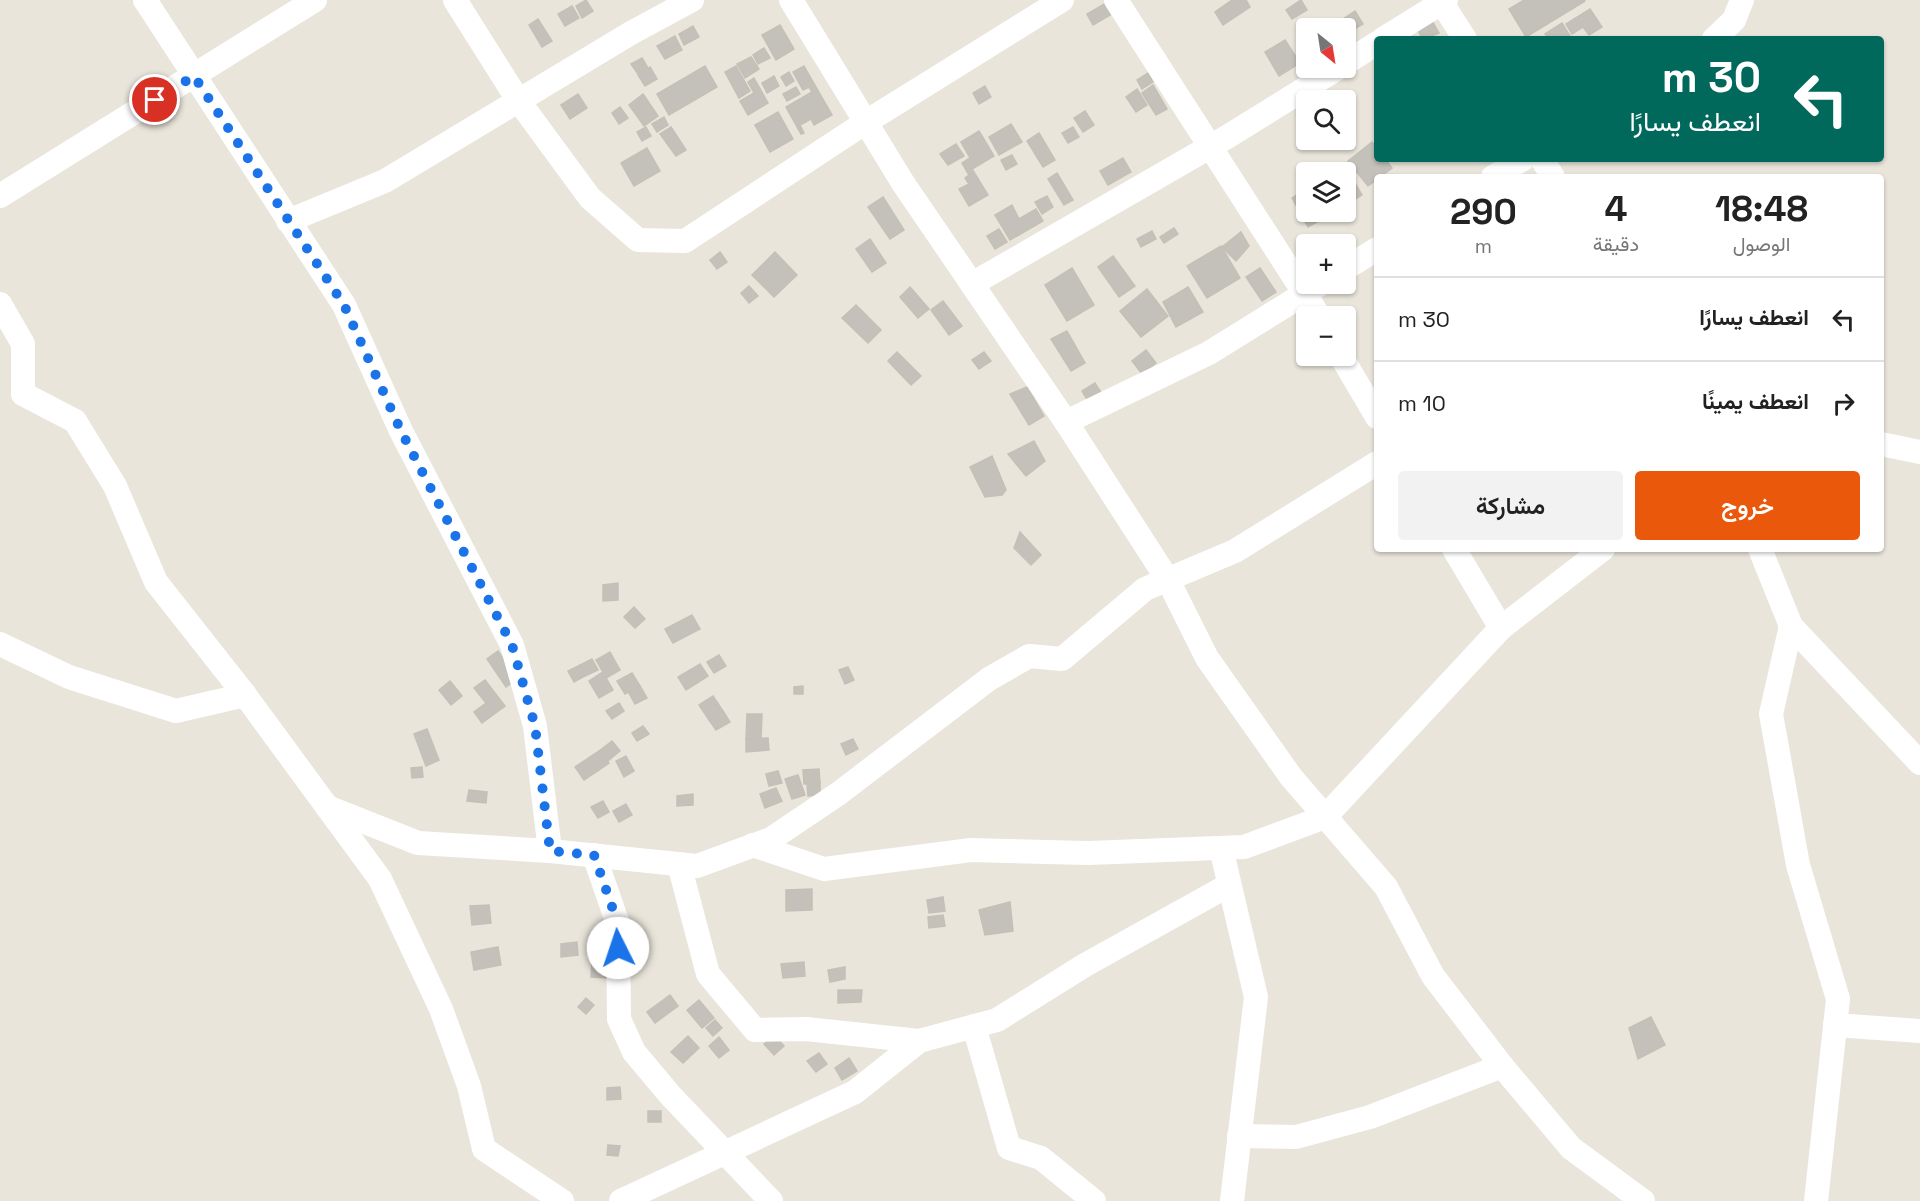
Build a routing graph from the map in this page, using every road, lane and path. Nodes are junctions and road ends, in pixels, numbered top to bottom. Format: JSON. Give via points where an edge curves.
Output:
{"nodes":[{"id":1,"x":145,"y":0,"type":"edge"},
{"id":2,"x":315,"y":0,"type":"edge"},
{"id":3,"x":455,"y":0,"type":"edge"},
{"id":4,"x":692,"y":0,"type":"edge"},
{"id":5,"x":791,"y":0,"type":"edge"},
{"id":6,"x":1062,"y":0,"type":"edge"},
{"id":7,"x":1116,"y":0,"type":"edge"},
{"id":8,"x":1742,"y":0,"type":"edge"},
{"id":9,"x":1442,"y":1,"type":"edge"},
{"id":10,"x":1388,"y":36,"type":"edge"},
{"id":11,"x":1463,"y":36,"type":"edge"},
{"id":12,"x":1717,"y":36,"type":"edge"},
{"id":13,"x":1374,"y":45,"type":"edge"},
{"id":14,"x":1356,"y":57,"type":"edge"},
{"id":15,"x":194,"y":76,"type":"junction"},
{"id":16,"x":1322,"y":78,"type":"edge"},
{"id":17,"x":518,"y":100,"type":"junction"},
{"id":18,"x":866,"y":122,"type":"junction"},
{"id":19,"x":1209,"y":147,"type":"junction"},
{"id":20,"x":1518,"y":162,"type":"edge"},
{"id":21,"x":1498,"y":174,"type":"edge"},
{"id":22,"x":0,"y":196,"type":"edge"},
{"id":23,"x":288,"y":221,"type":"junction"},
{"id":24,"x":1374,"y":251,"type":"edge"},
{"id":25,"x":1356,"y":262,"type":"edge"},
{"id":26,"x":1296,"y":265,"type":"edge"},
{"id":27,"x":972,"y":284,"type":"junction"},
{"id":28,"x":1303,"y":294,"type":"edge"},
{"id":29,"x":0,"y":304,"type":"edge"},
{"id":30,"x":1347,"y":366,"type":"edge"},
{"id":31,"x":1374,"y":412,"type":"edge"},
{"id":32,"x":1066,"y":422,"type":"junction"},
{"id":33,"x":1884,"y":445,"type":"edge"},
{"id":34,"x":1920,"y":452,"type":"edge"},
{"id":35,"x":1374,"y":465,"type":"edge"},
{"id":36,"x":1456,"y":552,"type":"edge"},
{"id":37,"x":1599,"y":552,"type":"edge"},
{"id":38,"x":1761,"y":552,"type":"edge"},
{"id":39,"x":1168,"y":579,"type":"junction"},
{"id":40,"x":1791,"y":626,"type":"junction"},
{"id":41,"x":1501,"y":628,"type":"junction"},
{"id":42,"x":0,"y":644,"type":"edge"},
{"id":43,"x":245,"y":695,"type":"junction"},
{"id":44,"x":1920,"y":763,"type":"edge"},
{"id":45,"x":327,"y":807,"type":"junction"},
{"id":46,"x":1325,"y":817,"type":"junction"},
{"id":47,"x":753,"y":845,"type":"junction"},
{"id":48,"x":1221,"y":848,"type":"junction"},
{"id":49,"x":550,"y":851,"type":"junction"},
{"id":50,"x":594,"y":855,"type":"junction"},
{"id":51,"x":679,"y":864,"type":"junction"},
{"id":52,"x":1229,"y":885,"type":"junction"},
{"id":53,"x":1835,"y":1025,"type":"junction"},
{"id":54,"x":974,"y":1026,"type":"junction"},
{"id":55,"x":1920,"y":1031,"type":"edge"},
{"id":56,"x":919,"y":1041,"type":"junction"},
{"id":57,"x":1502,"y":1066,"type":"junction"},
{"id":58,"x":1239,"y":1136,"type":"junction"},
{"id":59,"x":726,"y":1153,"type":"junction"},
{"id":60,"x":562,"y":1201,"type":"edge"},
{"id":61,"x":621,"y":1201,"type":"edge"},
{"id":62,"x":771,"y":1201,"type":"edge"},
{"id":63,"x":1094,"y":1201,"type":"edge"},
{"id":64,"x":1232,"y":1201,"type":"edge"},
{"id":65,"x":1643,"y":1201,"type":"edge"},
{"id":66,"x":1816,"y":1201,"type":"edge"}],
"edges":[{"from":1,"to":15,"type":"street"},
{"from":2,"to":15,"type":"street"},
{"from":3,"to":17,"type":"street"},
{"from":4,"to":17,"type":"street"},
{"from":5,"to":18,"type":"street"},
{"from":6,"to":18,"type":"street"},
{"from":7,"to":19,"type":"street"},
{"from":8,"to":12,"type":"street","via":[[1734,20]]},
{"from":9,"to":10,"type":"street"},
{"from":9,"to":11,"type":"street"},
{"from":13,"to":14,"type":"street"},
{"from":15,"to":22,"type":"street"},
{"from":15,"to":23,"type":"street"},
{"from":16,"to":19,"type":"street"},
{"from":17,"to":18,"type":"street","via":[[590,198],[638,240],[685,241]]},
{"from":17,"to":23,"type":"street","via":[[385,181]]},
{"from":18,"to":27,"type":"street"},
{"from":19,"to":26,"type":"street"},
{"from":19,"to":27,"type":"street"},
{"from":20,"to":21,"type":"street"},
{"from":23,"to":49,"type":"street","via":[[344,305],[401,431],[512,645],[535,726]]},
{"from":24,"to":25,"type":"street"},
{"from":27,"to":32,"type":"street"},
{"from":28,"to":32,"type":"street","via":[[1209,352]]},
{"from":29,"to":43,"type":"street","via":[[23,344],[23,394],[75,421],[115,486],[156,582]]},
{"from":30,"to":31,"type":"street"},
{"from":32,"to":39,"type":"street"},
{"from":33,"to":34,"type":"street"},
{"from":35,"to":39,"type":"street","via":[[1235,551]]},
{"from":36,"to":41,"type":"street"},
{"from":37,"to":41,"type":"street"},
{"from":38,"to":40,"type":"street"},
{"from":39,"to":46,"type":"street","via":[[1207,658],[1291,777]]},
{"from":39,"to":47,"type":"street","via":[[1146,589],[1062,659],[1029,656],[988,679],[838,794],[771,839]]},
{"from":40,"to":44,"type":"street"},
{"from":40,"to":53,"type":"street","via":[[1771,714],[1798,865],[1838,999]]},
{"from":41,"to":46,"type":"street"},
{"from":42,"to":43,"type":"street","via":[[69,677],[176,711]]},
{"from":43,"to":45,"type":"street"},
{"from":45,"to":49,"type":"street","via":[[418,843]]},
{"from":45,"to":60,"type":"street","via":[[380,879],[441,1009],[469,1086],[484,1149]]},
{"from":46,"to":48,"type":"street","via":[[1244,847]]},
{"from":46,"to":57,"type":"street","via":[[1386,887],[1433,976]]},
{"from":47,"to":48,"type":"street","via":[[824,869],[971,850],[1089,853]]},
{"from":47,"to":51,"type":"street","via":[[697,866]]},
{"from":48,"to":52,"type":"street"},
{"from":49,"to":50,"type":"street"},
{"from":50,"to":51,"type":"street"},
{"from":50,"to":59,"type":"street","via":[[618,924],[619,1019],[634,1052]]},
{"from":51,"to":56,"type":"street","via":[[708,974],[755,1030],[806,1029]]},
{"from":52,"to":54,"type":"street","via":[[1085,965],[997,1020]]},
{"from":52,"to":58,"type":"street","via":[[1256,997]]},
{"from":53,"to":55,"type":"street"},
{"from":53,"to":66,"type":"street"},
{"from":54,"to":56,"type":"street"},
{"from":54,"to":63,"type":"street","via":[[1009,1148],[1041,1158]]},
{"from":56,"to":59,"type":"street","via":[[855,1092]]},
{"from":57,"to":58,"type":"street","via":[[1370,1117],[1296,1137]]},
{"from":57,"to":65,"type":"street","via":[[1572,1148]]},
{"from":58,"to":64,"type":"street"},
{"from":59,"to":61,"type":"street"},
{"from":59,"to":62,"type":"street"}]}
